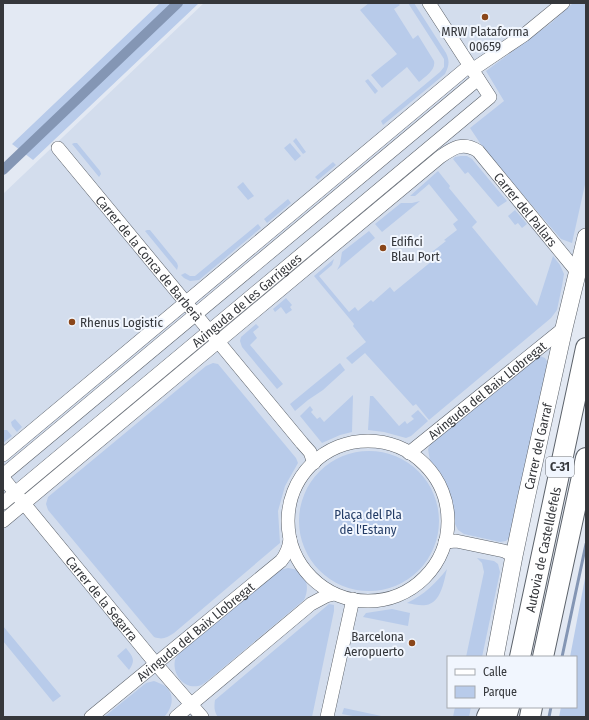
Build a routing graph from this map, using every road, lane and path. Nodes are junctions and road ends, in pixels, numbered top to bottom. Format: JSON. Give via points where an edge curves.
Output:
{"nodes":[{"id":1,"x":428,"y":3,"type":"edge"},
{"id":2,"x":563,"y":3,"type":"edge"},
{"id":3,"x":473,"y":72,"type":"junction"},
{"id":4,"x":58,"y":148,"type":"dead end"},
{"id":5,"x":472,"y":148,"type":"joint"},
{"id":6,"x":586,"y":237,"type":"edge"},
{"id":7,"x":578,"y":273,"type":"junction"},
{"id":8,"x":186,"y":302,"type":"junction"},
{"id":9,"x":196,"y":314,"type":"junction"},
{"id":10,"x":564,"y":328,"type":"junction"},
{"id":11,"x":210,"y":330,"type":"junction"},
{"id":12,"x":219,"y":341,"type":"junction"},
{"id":13,"x":586,"y":348,"type":"edge"},
{"id":14,"x":409,"y":453,"type":"junction"},
{"id":15,"x":3,"y":455,"type":"edge"},
{"id":16,"x":586,"y":458,"type":"edge"},
{"id":17,"x":314,"y":463,"type":"junction"},
{"id":18,"x":3,"y":475,"type":"edge"},
{"id":19,"x":3,"y":478,"type":"edge"},
{"id":20,"x":15,"y":493,"type":"junction"},
{"id":21,"x":3,"y":503,"type":"edge"},
{"id":22,"x":24,"y":504,"type":"junction"},
{"id":23,"x":3,"y":521,"type":"edge"},
{"id":24,"x":290,"y":540,"type":"junction"},
{"id":25,"x":445,"y":542,"type":"junction"},
{"id":26,"x":514,"y":556,"type":"junction"},
{"id":27,"x":535,"y":587,"type":"junction"},
{"id":28,"x":334,"y":594,"type":"junction"},
{"id":29,"x":352,"y":599,"type":"junction"},
{"id":30,"x":495,"y":656,"type":"edge"},
{"id":31,"x":510,"y":656,"type":"edge"},
{"id":32,"x":520,"y":656,"type":"edge"},
{"id":33,"x":543,"y":656,"type":"edge"},
{"id":34,"x":156,"y":664,"type":"junction"},
{"id":35,"x":192,"y":704,"type":"junction"},
{"id":36,"x":492,"y":708,"type":"edge"},
{"id":37,"x":91,"y":717,"type":"edge"},
{"id":38,"x":176,"y":717,"type":"edge"},
{"id":39,"x":202,"y":717,"type":"edge"},
{"id":40,"x":327,"y":717,"type":"edge"},
{"id":41,"x":487,"y":717,"type":"edge"}],
"edges":[{"from":1,"to":3,"type":"street"},
{"from":2,"to":3,"type":"street"},
{"from":3,"to":8,"type":"street"},
{"from":3,"to":9,"type":"street","name":"Avinguda de les Garrigues"},
{"from":3,"to":11,"type":"street","name":"Avinguda de les Garrigues","via":[[490,97]]},
{"from":4,"to":8,"type":"street","name":"Carrer de la Conca de Barberà"},
{"from":5,"to":7,"type":"street","name":"Carrer del Pallars","via":[[478,151]]},
{"from":5,"to":12,"type":"street","name":"Avinguda de les Garrigues","via":[[458,146],[440,157]]},
{"from":6,"to":7,"type":"main road","name":"Carrer del Garraf"},
{"from":7,"to":10,"type":"main road","name":"Carrer del Garraf"},
{"from":8,"to":9,"type":"street","name":"Carrer de la Conca de Barberà"},
{"from":8,"to":15,"type":"street"},
{"from":9,"to":11,"type":"street","name":"Carrer de la Conca de Barberà"},
{"from":9,"to":18,"type":"street","name":"Avinguda de les Garrigues"},
{"from":10,"to":14,"type":"street","name":"Avinguda del Baix Llobregat"},
{"from":10,"to":26,"type":"main road","name":"Carrer del Garraf"},
{"from":11,"to":12,"type":"street","name":"Carrer de la Conca de Barberà"},
{"from":11,"to":20,"type":"street","name":"Avinguda de les Garrigues"},
{"from":12,"to":17,"type":"street","name":"Carrer de la Conca de Barberà","via":[[310,452]]},
{"from":12,"to":22,"type":"street","name":"Avinguda de les Garrigues"},
{"from":13,"to":27,"type":"highway","name":"Autovia de Castelldefels","number":"C-31"},
{"from":14,"to":17,"type":"street","via":[[383,443],[358,442],[334,449]]},
{"from":14,"to":25,"type":"street","via":[[420,461],[440,486],[447,511]]},
{"from":16,"to":33,"type":"highway","name":"Autovia de Castelldefels","number":"C-31"},
{"from":17,"to":24,"type":"street","via":[[304,472],[297,484],[289,506]]},
{"from":19,"to":20,"type":"street","name":"Carrer de la Segarra"},
{"from":20,"to":21,"type":"street","name":"Avinguda de les Garrigues"},
{"from":20,"to":22,"type":"street","name":"Carrer de la Segarra"},
{"from":22,"to":23,"type":"street","name":"Avinguda de les Garrigues"},
{"from":22,"to":34,"type":"street","name":"Carrer de la Segarra"},
{"from":24,"to":28,"type":"street","via":[[298,561],[309,576]]},
{"from":24,"to":34,"type":"street","name":"Avinguda del Baix Llobregat","via":[[286,555],[281,561]]},
{"from":25,"to":26,"type":"street","via":[[456,541],[504,551]]},
{"from":25,"to":29,"type":"street","via":[[431,569],[404,592],[372,601]]},
{"from":26,"to":30,"type":"main road","name":"Carrer del Garraf"},
{"from":27,"to":31,"type":"highway"},
{"from":27,"to":32,"type":"highway","name":"Autovia de Castelldefels","number":"C-31"},
{"from":28,"to":29,"type":"street"},
{"from":28,"to":35,"type":"street","via":[[311,604]]},
{"from":29,"to":40,"type":"street"},
{"from":34,"to":35,"type":"street","name":"Carrer de la Segarra"},
{"from":34,"to":37,"type":"street","name":"Avinguda del Baix Llobregat"},
{"from":35,"to":38,"type":"street"},
{"from":35,"to":39,"type":"street","name":"Carrer de la Segarra"},
{"from":36,"to":41,"type":"highway"}]}
